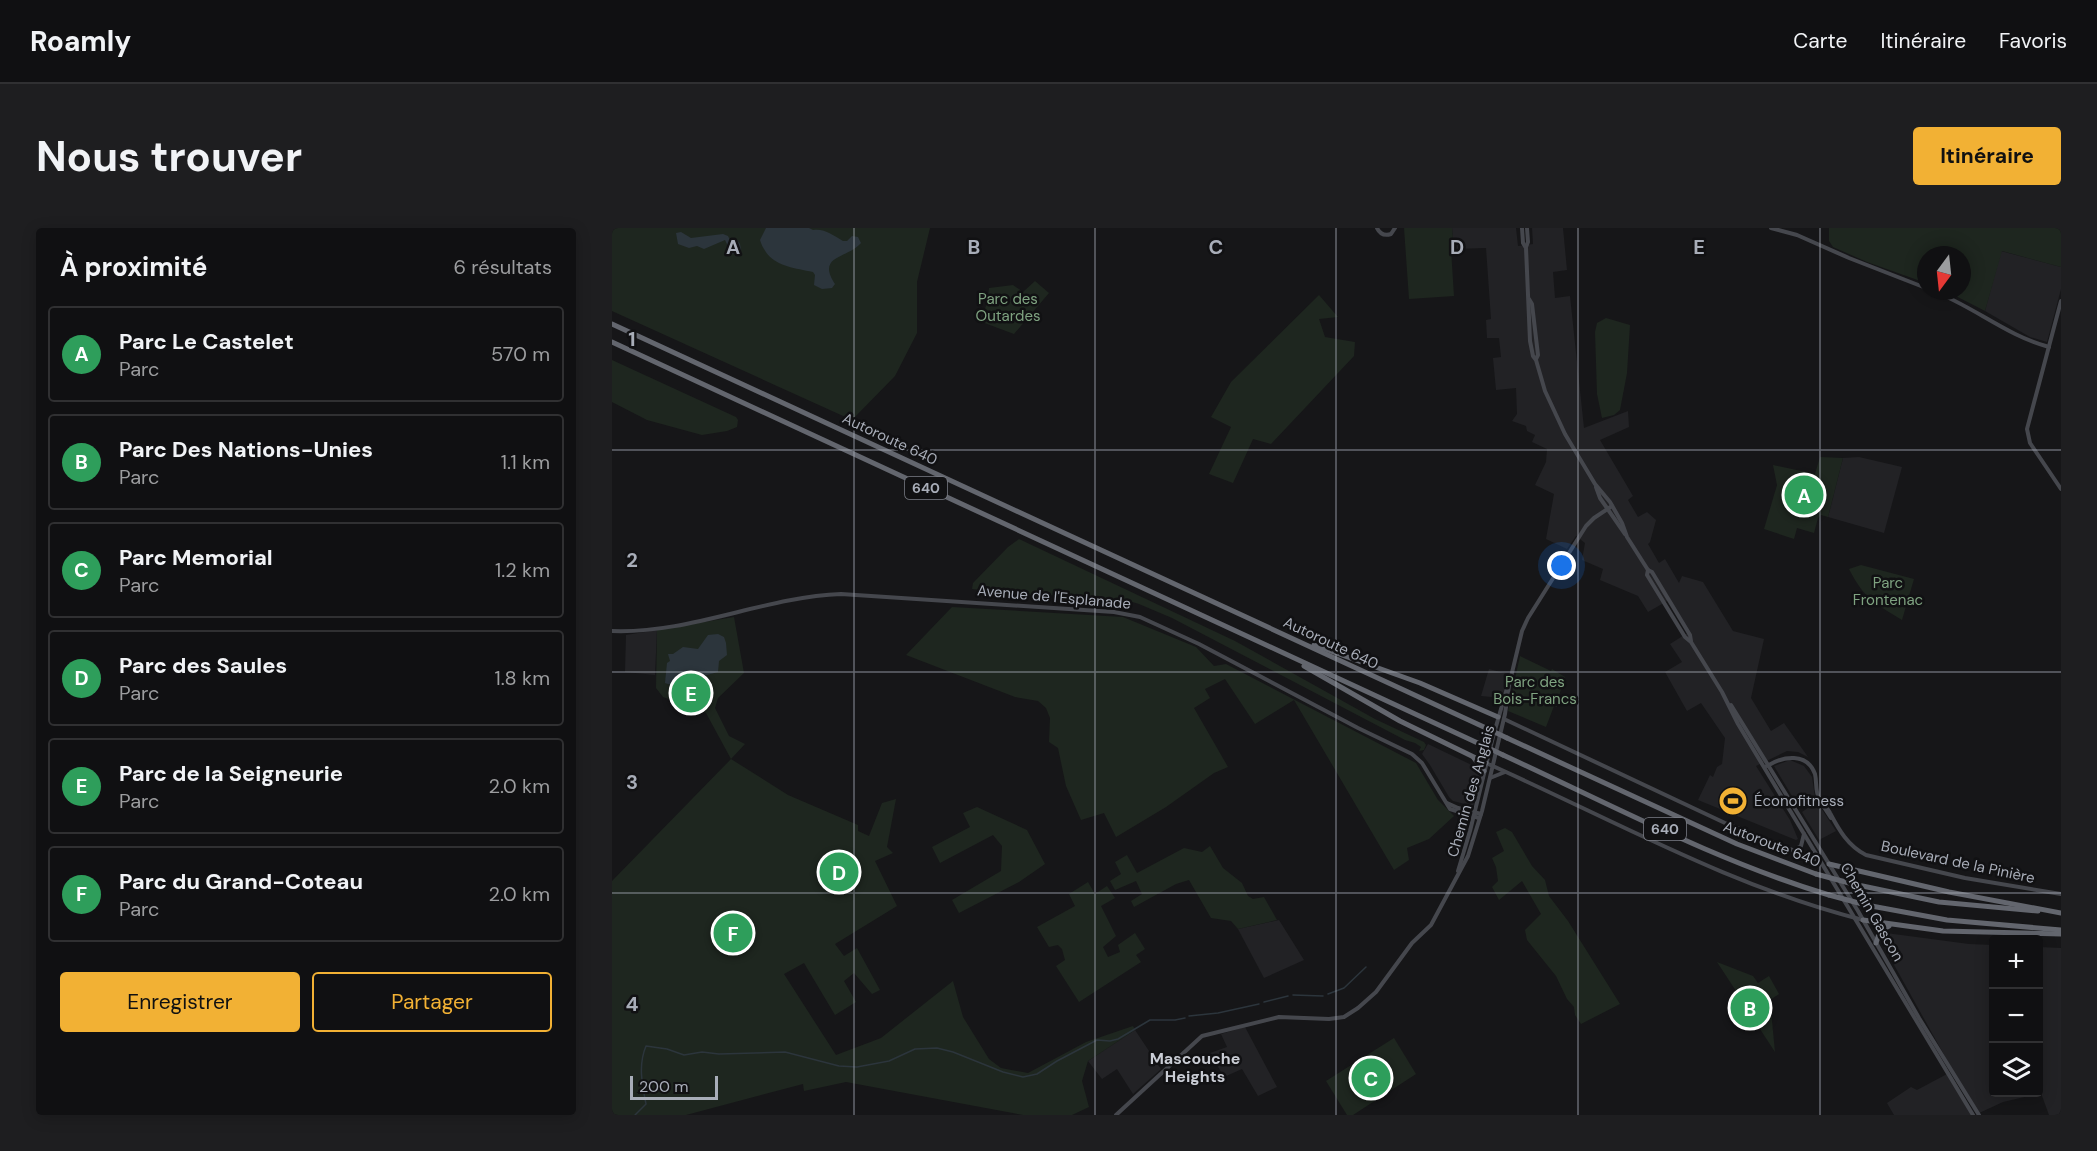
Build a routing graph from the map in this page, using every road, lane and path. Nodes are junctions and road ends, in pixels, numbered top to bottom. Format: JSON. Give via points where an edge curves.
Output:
{"nodes":[{"id":1,"x":1377,"y":228,"type":"edge"},
{"id":2,"x":1395,"y":228,"type":"edge"},
{"id":3,"x":1522,"y":228,"type":"edge"},
{"id":4,"x":1527,"y":228,"type":"edge"},
{"id":5,"x":1771,"y":228,"type":"edge"},
{"id":6,"x":1526,"y":248,"type":"junction"},
{"id":7,"x":1917,"y":285,"type":"edge"},
{"id":8,"x":1955,"y":300,"type":"edge"},
{"id":9,"x":2061,"y":301,"type":"edge"},
{"id":10,"x":612,"y":324,"type":"edge"},
{"id":11,"x":612,"y":342,"type":"edge"},
{"id":12,"x":2049,"y":347,"type":"junction"},
{"id":13,"x":1595,"y":484,"type":"junction"},
{"id":14,"x":2061,"y":489,"type":"edge"},
{"id":15,"x":1612,"y":506,"type":"junction"},
{"id":16,"x":1607,"y":509,"type":"junction"},
{"id":17,"x":1627,"y":537,"type":"junction"},
{"id":18,"x":612,"y":631,"type":"edge"},
{"id":19,"x":1284,"y":634,"type":"junction"},
{"id":20,"x":1282,"y":652,"type":"junction"},
{"id":21,"x":1501,"y":718,"type":"junction"},
{"id":22,"x":1472,"y":756,"type":"junction"},
{"id":23,"x":1490,"y":764,"type":"junction"},
{"id":24,"x":1766,"y":766,"type":"junction"},
{"id":25,"x":1484,"y":771,"type":"junction"},
{"id":26,"x":1506,"y":771,"type":"junction"},
{"id":27,"x":1490,"y":778,"type":"junction"},
{"id":28,"x":1474,"y":814,"type":"junction"},
{"id":29,"x":1480,"y":816,"type":"junction"},
{"id":30,"x":1804,"y":834,"type":"junction"},
{"id":31,"x":1792,"y":851,"type":"junction"},
{"id":32,"x":1820,"y":861,"type":"junction"},
{"id":33,"x":1829,"y":864,"type":"junction"},
{"id":34,"x":1458,"y":872,"type":"junction"},
{"id":35,"x":2061,"y":894,"type":"edge"},
{"id":36,"x":2061,"y":913,"type":"edge"},
{"id":37,"x":1854,"y":917,"type":"junction"},
{"id":38,"x":1863,"y":920,"type":"junction"},
{"id":39,"x":1891,"y":925,"type":"junction"},
{"id":40,"x":2061,"y":932,"type":"edge"},
{"id":41,"x":1876,"y":943,"type":"junction"},
{"id":42,"x":1116,"y":1115,"type":"edge"},
{"id":43,"x":1973,"y":1115,"type":"edge"},
{"id":44,"x":1979,"y":1115,"type":"edge"}],
"edges":[{"from":1,"to":2,"type":"street","via":[[1385,235]]},
{"from":3,"to":6,"type":"street","name":"Chemin Gascon"},
{"from":4,"to":6,"type":"street","name":"Chemin Gascon"},
{"from":5,"to":7,"type":"street"},
{"from":6,"to":13,"type":"street","name":"Chemin Gascon","via":[[1536,360],[1543,385]]},
{"from":8,"to":12,"type":"street","via":[[2026,340]]},
{"from":9,"to":12,"type":"street"},
{"from":10,"to":19,"type":"highway","name":"Autoroute 640","number":"640"},
{"from":11,"to":20,"type":"highway","name":"Autoroute 640","number":"640"},
{"from":12,"to":14,"type":"street","via":[[2027,429],[2030,443]]},
{"from":13,"to":15,"type":"street","name":"Chemin Gascon"},
{"from":13,"to":16,"type":"street","name":"Chemin Gascon"},
{"from":15,"to":16,"type":"street","name":"Chemin des Anglais"},
{"from":15,"to":17,"type":"street","name":"Chemin Gascon"},
{"from":16,"to":17,"type":"street","name":"Chemin Gascon"},
{"from":16,"to":21,"type":"street","name":"Chemin des Anglais","via":[[1584,528],[1526,621]]},
{"from":17,"to":24,"type":"street","name":"Chemin Gascon","via":[[1683,623]]},
{"from":18,"to":28,"type":"street","name":"Avenue de l'Esplanade","via":[[649,629],[841,594],[1132,614],[1197,643],[1410,753],[1422,763],[1452,810]]},
{"from":19,"to":21,"type":"highway","via":[[1420,683]]},
{"from":19,"to":36,"type":"highway","name":"Autoroute 640","number":"640","bridge":true,"via":[[1745,848],[1816,874],[1931,900]]},
{"from":20,"to":22,"type":"highway","via":[[1392,717]]},
{"from":20,"to":40,"type":"highway","name":"Autoroute 640","number":"640","bridge":true,"via":[[1782,880],[1866,905]]},
{"from":21,"to":23,"type":"street","name":"Chemin des Anglais"},
{"from":21,"to":31,"type":"street"},
{"from":22,"to":23,"type":"highway"},
{"from":22,"to":25,"type":"highway"},
{"from":23,"to":25,"type":"street","name":"Chemin des Anglais"},
{"from":23,"to":26,"type":"street"},
{"from":23,"to":27,"type":"street","name":"Chemin des Anglais"},
{"from":24,"to":30,"type":"street","name":"Chemin Gascon"},
{"from":24,"to":33,"type":"street","name":"Chemin Gascon"},
{"from":24,"to":35,"type":"street","name":"Boulevard de la Pinière","via":[[1787,757],[1805,762],[1833,821],[1851,845],[1871,857]]},
{"from":25,"to":28,"type":"street","name":"Chemin des Anglais"},
{"from":26,"to":27,"type":"street"},
{"from":26,"to":37,"type":"street","via":[[1734,876],[1792,899]]},
{"from":27,"to":29,"type":"street","name":"Chemin des Anglais"},
{"from":28,"to":29,"type":"street","name":"Avenue de l'Esplanade"},
{"from":28,"to":34,"type":"street","name":"Chemin des Anglais"},
{"from":29,"to":34,"type":"street","name":"Chemin des Anglais","via":[[1468,856]]},
{"from":30,"to":31,"type":"street","via":[[1801,846]]},
{"from":30,"to":32,"type":"street","name":"Chemin Gascon"},
{"from":31,"to":32,"type":"street"},
{"from":32,"to":33,"type":"street"},
{"from":32,"to":37,"type":"street","name":"Chemin Gascon"},
{"from":33,"to":36,"type":"highway"},
{"from":33,"to":38,"type":"street","name":"Chemin Gascon"},
{"from":34,"to":42,"type":"street","name":"Chemin des Anglais","via":[[1431,925],[1358,1008],[1344,1017],[1279,1017],[1202,1036]]},
{"from":37,"to":38,"type":"street"},
{"from":37,"to":43,"type":"street","name":"Chemin Gascon"},
{"from":38,"to":39,"type":"highway"},
{"from":38,"to":41,"type":"street","name":"Chemin Gascon"},
{"from":39,"to":40,"type":"highway","via":[[1949,932]]},
{"from":39,"to":41,"type":"highway","via":[[1881,930]]},
{"from":41,"to":44,"type":"street","name":"Chemin Gascon"}]}
